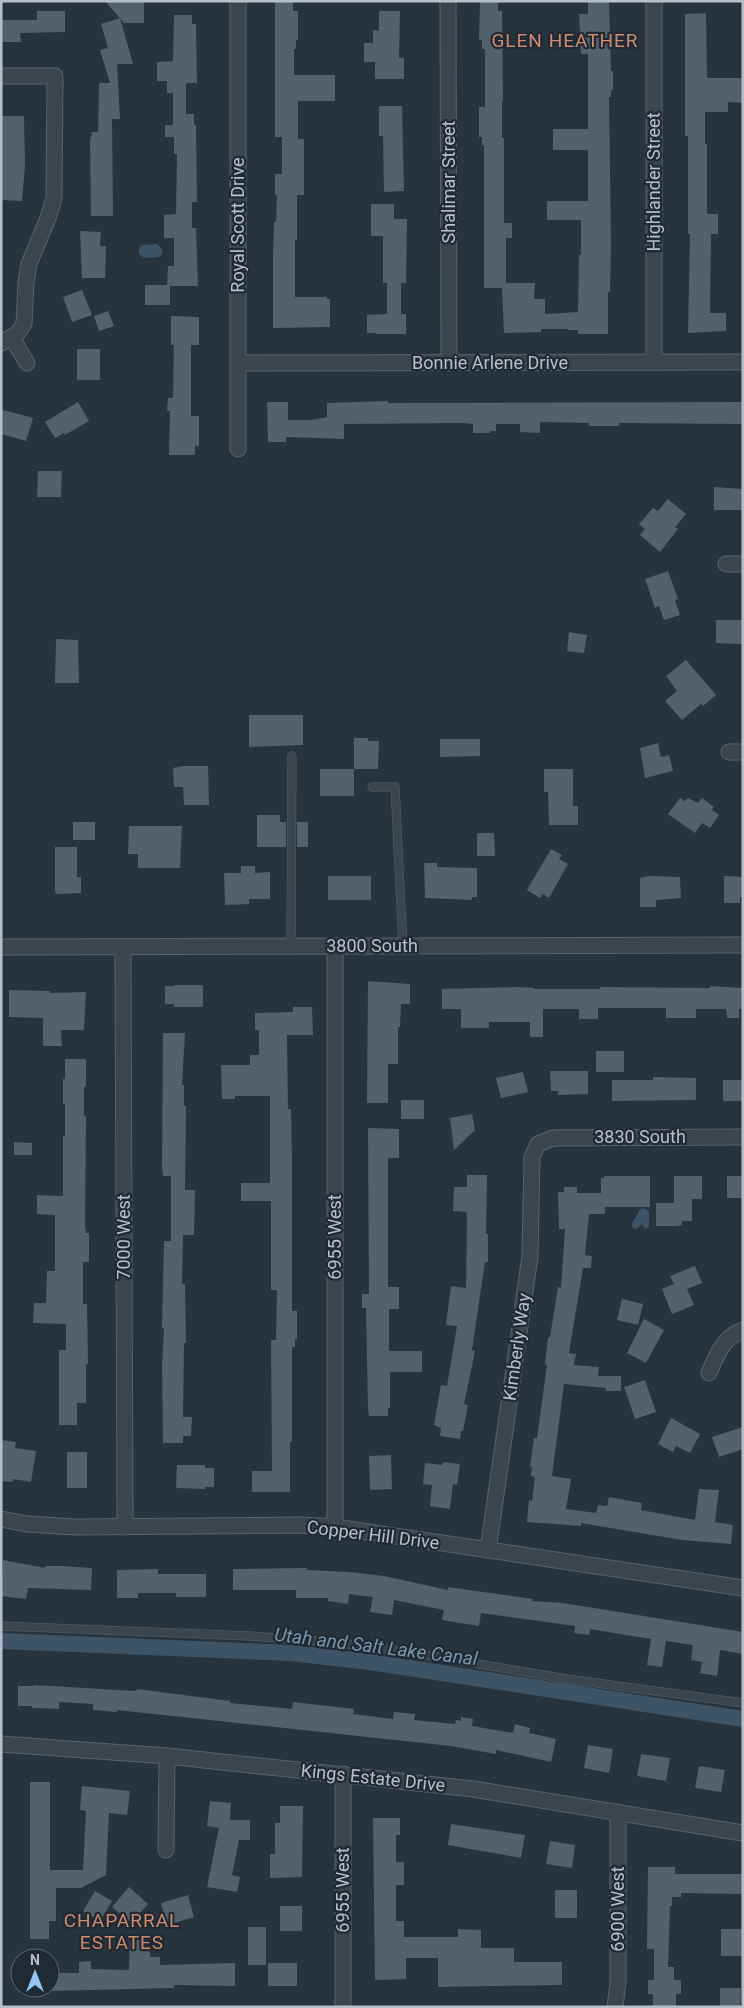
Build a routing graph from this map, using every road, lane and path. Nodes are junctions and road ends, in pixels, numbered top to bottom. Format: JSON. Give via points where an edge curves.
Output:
{"nodes":[{"id":1,"x":238,"y":1,"type":"edge"},
{"id":2,"x":448,"y":1,"type":"edge"},
{"id":3,"x":654,"y":1,"type":"edge"},
{"id":4,"x":1,"y":76,"type":"edge"},
{"id":5,"x":7,"y":340,"type":"edge"},
{"id":6,"x":654,"y":362,"type":"junction"},
{"id":7,"x":743,"y":362,"type":"edge"},
{"id":8,"x":238,"y":363,"type":"junction"},
{"id":9,"x":449,"y":363,"type":"junction"},
{"id":10,"x":27,"y":364,"type":"dead end"},
{"id":11,"x":238,"y":449,"type":"dead end"},
{"id":12,"x":726,"y":564,"type":"dead end"},
{"id":13,"x":743,"y":564,"type":"edge"},
{"id":14,"x":292,"y":756,"type":"dead end"},
{"id":15,"x":372,"y":787,"type":"dead end"},
{"id":16,"x":743,"y":945,"type":"edge"},
{"id":17,"x":291,"y":946,"type":"junction"},
{"id":18,"x":335,"y":946,"type":"junction"},
{"id":19,"x":403,"y":946,"type":"junction"},
{"id":20,"x":1,"y":947,"type":"edge"},
{"id":21,"x":123,"y":947,"type":"junction"},
{"id":22,"x":743,"y":1137,"type":"edge"},
{"id":23,"x":538,"y":1144,"type":"joint"},
{"id":24,"x":743,"y":1330,"type":"edge"},
{"id":25,"x":709,"y":1373,"type":"dead end"},
{"id":26,"x":1,"y":1519,"type":"edge"},
{"id":27,"x":125,"y":1527,"type":"junction"},
{"id":28,"x":335,"y":1527,"type":"junction"},
{"id":29,"x":488,"y":1550,"type":"junction"},
{"id":30,"x":743,"y":1588,"type":"edge"},
{"id":31,"x":1,"y":1626,"type":"edge"},
{"id":32,"x":743,"y":1703,"type":"edge"},
{"id":33,"x":1,"y":1744,"type":"edge"},
{"id":34,"x":167,"y":1756,"type":"junction"},
{"id":35,"x":343,"y":1774,"type":"junction"},
{"id":36,"x":618,"y":1812,"type":"junction"},
{"id":37,"x":743,"y":1833,"type":"edge"},
{"id":38,"x":166,"y":1850,"type":"dead end"},
{"id":39,"x":343,"y":2007,"type":"edge"},
{"id":40,"x":615,"y":2007,"type":"edge"}],
"edges":[{"from":1,"to":8,"type":"street","name":"Royal Scott Drive"},
{"from":2,"to":9,"type":"street","name":"Shalimar Street"},
{"from":3,"to":6,"type":"street","name":"Highlander Street"},
{"from":4,"to":5,"type":"street","via":[[55,76],[54,198],[29,264],[24,324]]},
{"from":5,"to":10,"type":"street"},
{"from":6,"to":7,"type":"street","name":"Bonnie Arlene Drive"},
{"from":6,"to":9,"type":"street","name":"Bonnie Arlene Drive"},
{"from":8,"to":9,"type":"street","name":"Bonnie Arlene Drive"},
{"from":8,"to":11,"type":"street","name":"Royal Scott Drive"},
{"from":12,"to":13,"type":"street"},
{"from":14,"to":17,"type":"lane"},
{"from":15,"to":19,"type":"lane","via":[[395,787]]},
{"from":16,"to":19,"type":"street","name":"3800 South"},
{"from":17,"to":18,"type":"street","name":"3800 South"},
{"from":17,"to":21,"type":"street","name":"3800 South"},
{"from":18,"to":19,"type":"street","name":"3800 South"},
{"from":18,"to":28,"type":"street","name":"6955 West"},
{"from":20,"to":21,"type":"street","name":"3800 South"},
{"from":21,"to":27,"type":"street","name":"7000 West"},
{"from":22,"to":23,"type":"street","name":"3830 South","via":[[561,1137]]},
{"from":23,"to":29,"type":"street","name":"Kimberly Way","via":[[531,1166],[530,1256]]},
{"from":24,"to":25,"type":"street","via":[[723,1343]]},
{"from":26,"to":27,"type":"street","name":"Copper Hill Drive","via":[[27,1524]]},
{"from":27,"to":28,"type":"street","name":"Copper Hill Drive"},
{"from":28,"to":29,"type":"street","name":"Copper Hill Drive"},
{"from":29,"to":30,"type":"street","name":"Copper Hill Drive"},
{"from":31,"to":32,"type":"lane","via":[[330,1642]]},
{"from":33,"to":34,"type":"street","name":"Kings Estate Drive"},
{"from":34,"to":35,"type":"street","name":"Kings Estate Drive"},
{"from":34,"to":38,"type":"street"},
{"from":35,"to":36,"type":"street","name":"Kings Estate Drive","via":[[474,1788]]},
{"from":35,"to":39,"type":"street","name":"6955 West"},
{"from":36,"to":37,"type":"street","name":"Kings Estate Drive"},
{"from":36,"to":40,"type":"street","name":"6900 West","via":[[618,1982]]}]}
